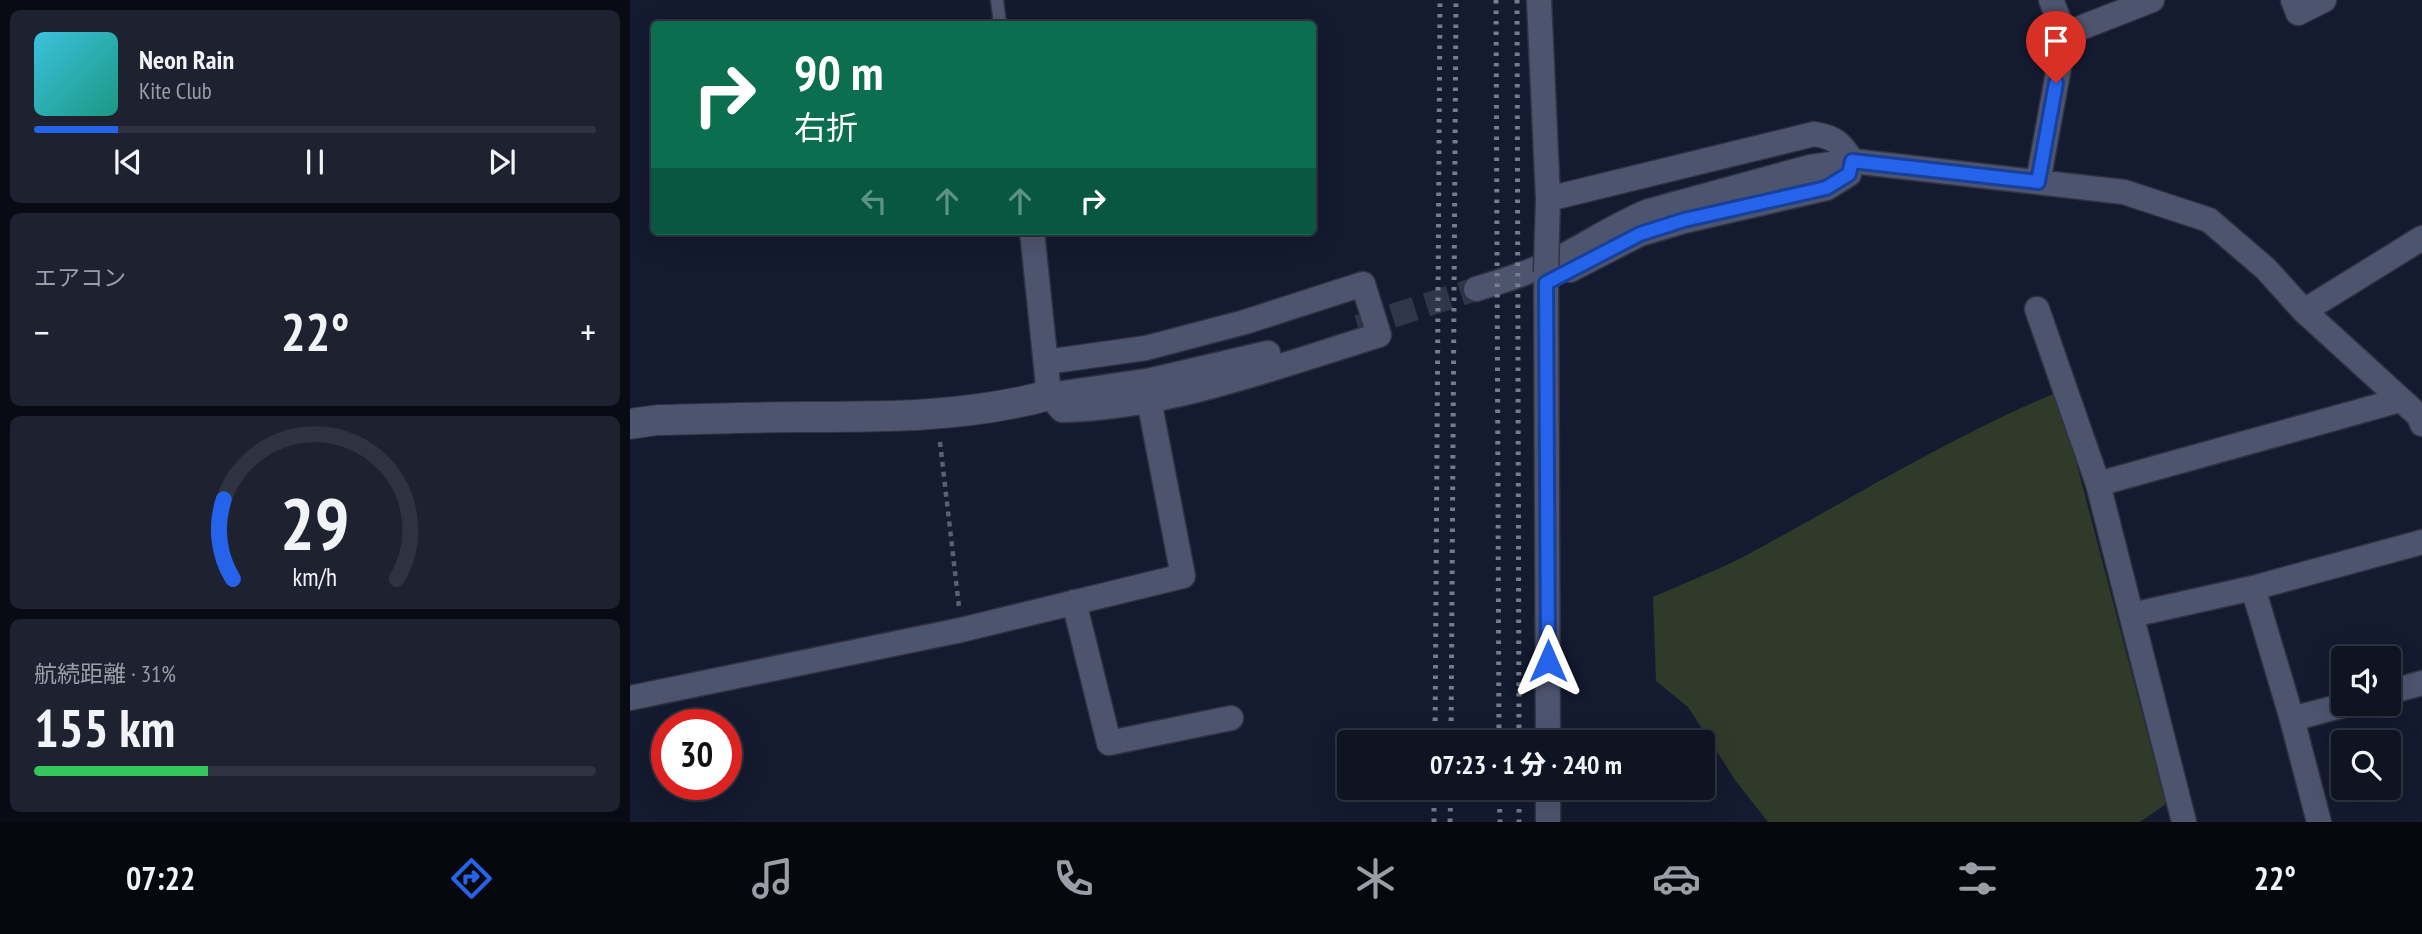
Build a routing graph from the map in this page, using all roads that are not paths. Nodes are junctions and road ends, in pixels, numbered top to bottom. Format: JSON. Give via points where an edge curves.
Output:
{"nodes":[{"id":1,"x":998,"y":0,"type":"edge"},
{"id":2,"x":1539,"y":0,"type":"edge"},
{"id":3,"x":2051,"y":0,"type":"edge"},
{"id":4,"x":2293,"y":0,"type":"edge"},
{"id":5,"x":2324,"y":0,"type":"edge"},
{"id":6,"x":2142,"y":3,"type":"edge"},
{"id":7,"x":1000,"y":21,"type":"edge"},
{"id":8,"x":2065,"y":34,"type":"junction"},
{"id":9,"x":1852,"y":161,"type":"junction"},
{"id":10,"x":2038,"y":182,"type":"junction"},
{"id":11,"x":1548,"y":199,"type":"junction"},
{"id":12,"x":1032,"y":235,"type":"edge"},
{"id":13,"x":2422,"y":238,"type":"edge"},
{"id":14,"x":1546,"y":278,"type":"junction"},
{"id":15,"x":1476,"y":289,"type":"tunnel mouth"},
{"id":16,"x":2037,"y":309,"type":"dead end"},
{"id":17,"x":2304,"y":311,"type":"junction"},
{"id":18,"x":1358,"y":327,"type":"tunnel mouth"},
{"id":19,"x":1046,"y":362,"type":"junction"},
{"id":20,"x":1049,"y":396,"type":"junction"},
{"id":21,"x":1149,"y":400,"type":"junction"},
{"id":22,"x":2400,"y":400,"type":"junction"},
{"id":23,"x":630,"y":424,"type":"edge"},
{"id":24,"x":2422,"y":424,"type":"edge"},
{"id":25,"x":2098,"y":484,"type":"junction"},
{"id":26,"x":2422,"y":542,"type":"edge"},
{"id":27,"x":2253,"y":588,"type":"junction"},
{"id":28,"x":1074,"y":602,"type":"junction"},
{"id":29,"x":2132,"y":615,"type":"junction"},
{"id":30,"x":2421,"y":689,"type":"edge"},
{"id":31,"x":2401,"y":691,"type":"edge"},
{"id":32,"x":630,"y":698,"type":"edge"},
{"id":33,"x":2331,"y":709,"type":"edge"},
{"id":34,"x":1231,"y":718,"type":"dead end"},
{"id":35,"x":2292,"y":719,"type":"junction"},
{"id":36,"x":1548,"y":730,"type":"edge"},
{"id":37,"x":1548,"y":800,"type":"edge"},
{"id":38,"x":1548,"y":822,"type":"edge"},
{"id":39,"x":2184,"y":822,"type":"edge"},
{"id":40,"x":2319,"y":822,"type":"edge"}],
"edges":[{"from":1,"to":7,"type":"lane"},
{"from":2,"to":11,"type":"street"},
{"from":3,"to":8,"type":"street"},
{"from":4,"to":5,"type":"street","via":[[2298,13]]},
{"from":6,"to":8,"type":"street"},
{"from":8,"to":10,"type":"street"},
{"from":9,"to":10,"type":"street"},
{"from":9,"to":11,"type":"street","via":[[1842,144],[1814,134]]},
{"from":9,"to":14,"type":"street","via":[[1849,174],[1826,188],[1640,234]]},
{"from":9,"to":15,"type":"street","via":[[1810,167],[1649,211],[1524,274]]},
{"from":10,"to":17,"type":"street","via":[[2124,192],[2209,220],[2266,269]]},
{"from":11,"to":14,"type":"street","bridge":true},
{"from":12,"to":19,"type":"street"},
{"from":13,"to":17,"type":"street"},
{"from":14,"to":36,"type":"street"},
{"from":16,"to":25,"type":"street"},
{"from":17,"to":22,"type":"street"},
{"from":18,"to":20,"type":"street","via":[[1200,370]]},
{"from":19,"to":20,"type":"street"},
{"from":19,"to":21,"type":"street","via":[[1146,348],[1363,284],[1379,335],[1237,379]]},
{"from":20,"to":21,"type":"street","via":[[1062,410],[1093,410]]},
{"from":20,"to":23,"type":"street","via":[[1014,405],[883,417]]},
{"from":21,"to":28,"type":"street","via":[[1183,576]]},
{"from":22,"to":24,"type":"street"},
{"from":22,"to":25,"type":"street"},
{"from":25,"to":29,"type":"street"},
{"from":26,"to":27,"type":"street"},
{"from":27,"to":29,"type":"street"},
{"from":27,"to":35,"type":"street"},
{"from":28,"to":32,"type":"street"},
{"from":28,"to":34,"type":"street","via":[[1109,743]]},
{"from":29,"to":39,"type":"street"},
{"from":30,"to":31,"type":"street"},
{"from":33,"to":35,"type":"street"},
{"from":35,"to":40,"type":"street"},
{"from":37,"to":38,"type":"street"}]}
